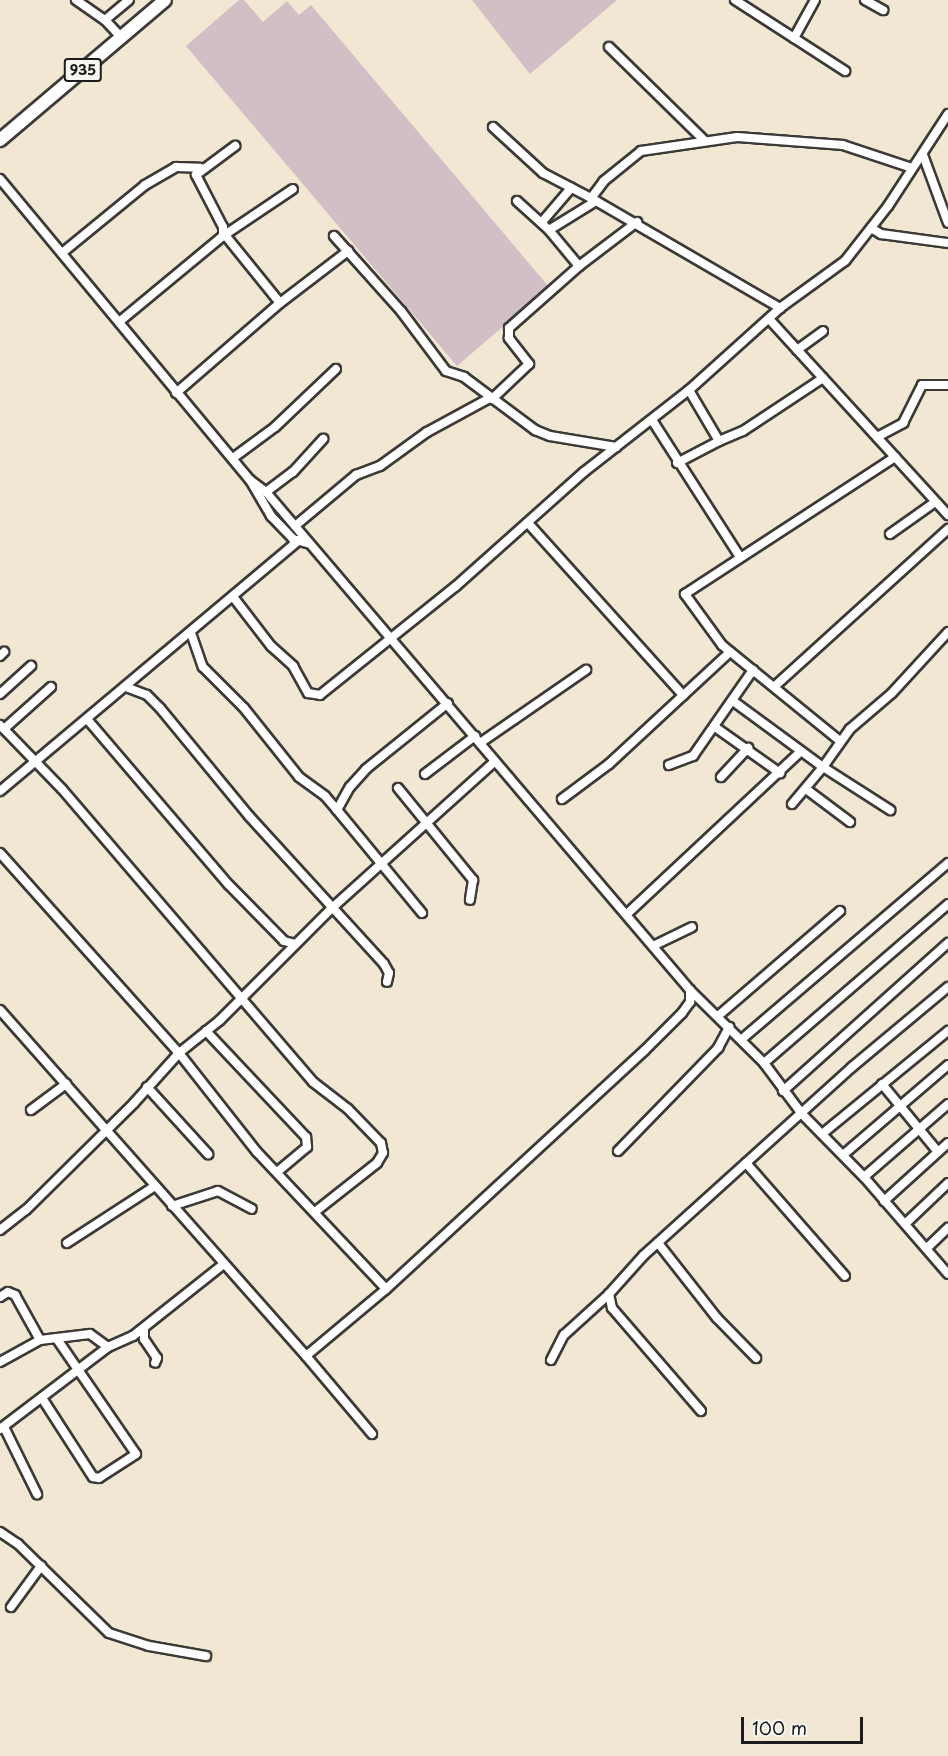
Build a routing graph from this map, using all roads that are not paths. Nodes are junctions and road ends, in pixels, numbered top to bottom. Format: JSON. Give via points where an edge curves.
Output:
{"nodes":[{"id":1,"x":76,"y":0,"type":"edge"},
{"id":2,"x":129,"y":0,"type":"edge"},
{"id":3,"x":165,"y":0,"type":"edge"},
{"id":4,"x":735,"y":0,"type":"edge"},
{"id":5,"x":815,"y":0,"type":"edge"},
{"id":6,"x":865,"y":0,"type":"edge"},
{"id":7,"x":883,"y":10,"type":"dead end"},
{"id":8,"x":105,"y":20,"type":"junction"},
{"id":9,"x":121,"y":37,"type":"junction"},
{"id":10,"x":794,"y":38,"type":"junction"},
{"id":11,"x":609,"y":47,"type":"dead end"},
{"id":12,"x":845,"y":71,"type":"dead end"},
{"id":13,"x":948,"y":114,"type":"edge"},
{"id":14,"x":493,"y":127,"type":"dead end"},
{"id":15,"x":0,"y":140,"type":"edge"},
{"id":16,"x":705,"y":141,"type":"junction"},
{"id":17,"x":235,"y":146,"type":"dead end"},
{"id":18,"x":923,"y":155,"type":"junction"},
{"id":19,"x":912,"y":168,"type":"junction"},
{"id":20,"x":195,"y":169,"type":"junction"},
{"id":21,"x":0,"y":179,"type":"edge"},
{"id":22,"x":571,"y":188,"type":"junction"},
{"id":23,"x":293,"y":189,"type":"dead end"},
{"id":24,"x":594,"y":199,"type":"junction"},
{"id":25,"x":517,"y":201,"type":"dead end"},
{"id":26,"x":542,"y":222,"type":"junction"},
{"id":27,"x":637,"y":222,"type":"junction"},
{"id":28,"x":948,"y":223,"type":"edge"},
{"id":29,"x":870,"y":228,"type":"junction"},
{"id":30,"x":549,"y":230,"type":"junction"},
{"id":31,"x":224,"y":236,"type":"junction"},
{"id":32,"x":334,"y":236,"type":"dead end"},
{"id":33,"x":948,"y":243,"type":"edge"},
{"id":34,"x":348,"y":251,"type":"junction"},
{"id":35,"x":62,"y":253,"type":"junction"},
{"id":36,"x":579,"y":266,"type":"junction"},
{"id":37,"x":280,"y":303,"type":"junction"},
{"id":38,"x":780,"y":308,"type":"junction"},
{"id":39,"x":770,"y":320,"type":"junction"},
{"id":40,"x":119,"y":322,"type":"junction"},
{"id":41,"x":823,"y":331,"type":"dead end"},
{"id":42,"x":797,"y":350,"type":"junction"},
{"id":43,"x":336,"y":369,"type":"dead end"},
{"id":44,"x":822,"y":378,"type":"junction"},
{"id":45,"x":948,"y":385,"type":"edge"},
{"id":46,"x":689,"y":390,"type":"junction"},
{"id":47,"x":176,"y":393,"type":"junction"},
{"id":48,"x":491,"y":399,"type":"junction"},
{"id":49,"x":652,"y":420,"type":"junction"},
{"id":50,"x":878,"y":437,"type":"junction"},
{"id":51,"x":323,"y":439,"type":"dead end"},
{"id":52,"x":718,"y":441,"type":"junction"},
{"id":53,"x":616,"y":447,"type":"junction"},
{"id":54,"x":895,"y":457,"type":"junction"},
{"id":55,"x":233,"y":458,"type":"junction"},
{"id":56,"x":677,"y":463,"type":"junction"},
{"id":57,"x":250,"y":480,"type":"junction"},
{"id":58,"x":266,"y":492,"type":"junction"},
{"id":59,"x":935,"y":502,"type":"junction"},
{"id":60,"x":948,"y":515,"type":"edge"},
{"id":61,"x":528,"y":523,"type":"junction"},
{"id":62,"x":295,"y":526,"type":"junction"},
{"id":63,"x":948,"y":530,"type":"edge"},
{"id":64,"x":890,"y":534,"type":"dead end"},
{"id":65,"x":303,"y":540,"type":"junction"},
{"id":66,"x":740,"y":557,"type":"junction"},
{"id":67,"x":234,"y":598,"type":"junction"},
{"id":68,"x":948,"y":632,"type":"edge"},
{"id":69,"x":191,"y":633,"type":"junction"},
{"id":70,"x":390,"y":637,"type":"junction"},
{"id":71,"x":730,"y":652,"type":"junction"},
{"id":72,"x":31,"y":666,"type":"dead end"},
{"id":73,"x":586,"y":670,"type":"dead end"},
{"id":74,"x":753,"y":670,"type":"junction"},
{"id":75,"x":775,"y":686,"type":"junction"},
{"id":76,"x":51,"y":687,"type":"dead end"},
{"id":77,"x":126,"y":687,"type":"junction"},
{"id":78,"x":0,"y":694,"type":"edge"},
{"id":79,"x":683,"y":695,"type":"junction"},
{"id":80,"x":733,"y":701,"type":"junction"},
{"id":81,"x":448,"y":703,"type":"junction"},
{"id":82,"x":87,"y":719,"type":"junction"},
{"id":83,"x":2,"y":727,"type":"edge"},
{"id":84,"x":715,"y":727,"type":"junction"},
{"id":85,"x":478,"y":740,"type":"junction"},
{"id":86,"x":840,"y":741,"type":"junction"},
{"id":87,"x":748,"y":748,"type":"junction"},
{"id":88,"x":799,"y":753,"type":"junction"},
{"id":89,"x":35,"y":761,"type":"junction"},
{"id":90,"x":495,"y":761,"type":"junction"},
{"id":91,"x":669,"y":765,"type":"dead end"},
{"id":92,"x":823,"y":767,"type":"junction"},
{"id":93,"x":780,"y":773,"type":"junction"},
{"id":94,"x":425,"y":774,"type":"dead end"},
{"id":95,"x":721,"y":777,"type":"dead end"},
{"id":96,"x":398,"y":788,"type":"dead end"},
{"id":97,"x":806,"y":789,"type":"junction"},
{"id":98,"x":0,"y":791,"type":"edge"},
{"id":99,"x":562,"y":799,"type":"dead end"},
{"id":100,"x":792,"y":804,"type":"dead end"},
{"id":101,"x":338,"y":810,"type":"junction"},
{"id":102,"x":890,"y":810,"type":"dead end"},
{"id":103,"x":850,"y":822,"type":"dead end"},
{"id":104,"x":428,"y":823,"type":"junction"},
{"id":105,"x":0,"y":853,"type":"edge"},
{"id":106,"x":948,"y":863,"type":"edge"},
{"id":107,"x":381,"y":866,"type":"junction"},
{"id":108,"x":470,"y":900,"type":"dead end"},
{"id":109,"x":948,"y":904,"type":"edge"},
{"id":110,"x":332,"y":908,"type":"junction"},
{"id":111,"x":840,"y":911,"type":"dead end"},
{"id":112,"x":422,"y":913,"type":"dead end"},
{"id":113,"x":628,"y":913,"type":"junction"},
{"id":114,"x":692,"y":927,"type":"dead end"},
{"id":115,"x":284,"y":941,"type":"junction"},
{"id":116,"x":948,"y":943,"type":"edge"},
{"id":117,"x":295,"y":944,"type":"junction"},
{"id":118,"x":655,"y":945,"type":"junction"},
{"id":119,"x":283,"y":955,"type":"junction"},
{"id":120,"x":387,"y":982,"type":"dead end"},
{"id":121,"x":948,"y":987,"type":"edge"},
{"id":122,"x":690,"y":990,"type":"junction"},
{"id":123,"x":239,"y":996,"type":"junction"},
{"id":124,"x":699,"y":998,"type":"junction"},
{"id":125,"x":690,"y":1002,"type":"junction"},
{"id":126,"x":0,"y":1010,"type":"edge"},
{"id":127,"x":718,"y":1016,"type":"junction"},
{"id":128,"x":729,"y":1027,"type":"junction"},
{"id":129,"x":206,"y":1031,"type":"junction"},
{"id":130,"x":948,"y":1031,"type":"edge"},
{"id":131,"x":742,"y":1039,"type":"junction"},
{"id":132,"x":179,"y":1053,"type":"junction"},
{"id":133,"x":764,"y":1063,"type":"junction"},
{"id":134,"x":948,"y":1065,"type":"edge"},
{"id":135,"x":66,"y":1084,"type":"junction"},
{"id":136,"x":882,"y":1084,"type":"junction"},
{"id":137,"x":147,"y":1087,"type":"junction"},
{"id":138,"x":783,"y":1091,"type":"junction"},
{"id":139,"x":948,"y":1104,"type":"edge"},
{"id":140,"x":900,"y":1106,"type":"junction"},
{"id":141,"x":31,"y":1110,"type":"dead end"},
{"id":142,"x":802,"y":1114,"type":"junction"},
{"id":143,"x":103,"y":1130,"type":"junction"},
{"id":144,"x":918,"y":1131,"type":"junction"},
{"id":145,"x":822,"y":1134,"type":"junction"},
{"id":146,"x":948,"y":1143,"type":"edge"},
{"id":147,"x":618,"y":1151,"type":"dead end"},
{"id":148,"x":938,"y":1152,"type":"junction"},
{"id":149,"x":208,"y":1154,"type":"dead end"},
{"id":150,"x":843,"y":1155,"type":"junction"},
{"id":151,"x":746,"y":1163,"type":"junction"},
{"id":152,"x":278,"y":1172,"type":"junction"},
{"id":153,"x":864,"y":1177,"type":"junction"},
{"id":154,"x":948,"y":1183,"type":"edge"},
{"id":155,"x":155,"y":1186,"type":"junction"},
{"id":156,"x":884,"y":1201,"type":"junction"},
{"id":157,"x":172,"y":1206,"type":"junction"},
{"id":158,"x":252,"y":1209,"type":"dead end"},
{"id":159,"x":315,"y":1212,"type":"junction"},
{"id":160,"x":905,"y":1224,"type":"junction"},
{"id":161,"x":948,"y":1228,"type":"edge"},
{"id":162,"x":0,"y":1230,"type":"edge"},
{"id":163,"x":67,"y":1243,"type":"dead end"},
{"id":164,"x":658,"y":1243,"type":"junction"},
{"id":165,"x":927,"y":1248,"type":"junction"},
{"id":166,"x":224,"y":1264,"type":"junction"},
{"id":167,"x":947,"y":1272,"type":"edge"},
{"id":168,"x":845,"y":1276,"type":"dead end"},
{"id":169,"x":386,"y":1289,"type":"junction"},
{"id":170,"x":609,"y":1294,"type":"junction"},
{"id":171,"x":0,"y":1297,"type":"edge"},
{"id":172,"x":144,"y":1330,"type":"junction"},
{"id":173,"x":57,"y":1339,"type":"junction"},
{"id":174,"x":40,"y":1340,"type":"junction"},
{"id":175,"x":108,"y":1347,"type":"junction"},
{"id":176,"x":306,"y":1356,"type":"junction"},
{"id":177,"x":756,"y":1358,"type":"dead end"},
{"id":178,"x":551,"y":1360,"type":"dead end"},
{"id":179,"x":0,"y":1362,"type":"edge"},
{"id":180,"x":155,"y":1363,"type":"dead end"},
{"id":181,"x":77,"y":1369,"type":"junction"},
{"id":182,"x":42,"y":1398,"type":"junction"},
{"id":183,"x":701,"y":1410,"type":"dead end"},
{"id":184,"x":2,"y":1428,"type":"edge"},
{"id":185,"x":372,"y":1434,"type":"dead end"},
{"id":186,"x":37,"y":1494,"type":"dead end"},
{"id":187,"x":0,"y":1532,"type":"edge"},
{"id":188,"x":41,"y":1566,"type":"junction"},
{"id":189,"x":11,"y":1607,"type":"dead end"},
{"id":190,"x":206,"y":1656,"type":"dead end"}],
"edges":[{"from":1,"to":8,"type":"street"},
{"from":2,"to":8,"type":"street"},
{"from":3,"to":9,"type":"main road","number":"935"},
{"from":4,"to":10,"type":"street"},
{"from":5,"to":10,"type":"street"},
{"from":6,"to":7,"type":"street"},
{"from":8,"to":9,"type":"street"},
{"from":9,"to":15,"type":"main road","number":"935"},
{"from":10,"to":12,"type":"street"},
{"from":11,"to":16,"type":"street"},
{"from":13,"to":18,"type":"street"},
{"from":14,"to":22,"type":"street","via":[[543,173]]},
{"from":16,"to":19,"type":"street","via":[[749,136],[843,145]]},
{"from":16,"to":24,"type":"street","via":[[641,151],[604,181]]},
{"from":17,"to":20,"type":"street"},
{"from":18,"to":19,"type":"street"},
{"from":18,"to":28,"type":"street","via":[[938,187]]},
{"from":19,"to":29,"type":"street"},
{"from":20,"to":31,"type":"street"},
{"from":20,"to":35,"type":"street","via":[[176,167],[145,186]]},
{"from":21,"to":35,"type":"street"},
{"from":22,"to":24,"type":"street"},
{"from":22,"to":26,"type":"street"},
{"from":23,"to":31,"type":"street"},
{"from":24,"to":27,"type":"street"},
{"from":24,"to":30,"type":"street"},
{"from":25,"to":26,"type":"street"},
{"from":26,"to":30,"type":"street"},
{"from":27,"to":36,"type":"street"},
{"from":27,"to":38,"type":"street"},
{"from":29,"to":33,"type":"street","via":[[881,234]]},
{"from":29,"to":38,"type":"street","via":[[845,261]]},
{"from":30,"to":36,"type":"street"},
{"from":31,"to":37,"type":"street"},
{"from":31,"to":40,"type":"street"},
{"from":32,"to":34,"type":"street"},
{"from":34,"to":37,"type":"street"},
{"from":34,"to":48,"type":"street","via":[[444,369],[461,375]]},
{"from":35,"to":40,"type":"street"},
{"from":36,"to":48,"type":"street","via":[[509,328],[508,338],[529,364]]},
{"from":37,"to":47,"type":"street"},
{"from":38,"to":39,"type":"street"},
{"from":39,"to":42,"type":"street"},
{"from":39,"to":46,"type":"street"},
{"from":40,"to":47,"type":"street"},
{"from":41,"to":42,"type":"street"},
{"from":42,"to":44,"type":"street"},
{"from":43,"to":55,"type":"street","via":[[275,426]]},
{"from":44,"to":50,"type":"street"},
{"from":44,"to":52,"type":"street","via":[[742,431]]},
{"from":45,"to":50,"type":"street","via":[[922,385],[903,423]]},
{"from":46,"to":49,"type":"street"},
{"from":46,"to":52,"type":"street"},
{"from":47,"to":55,"type":"street"},
{"from":48,"to":53,"type":"street","via":[[520,422],[550,436]]},
{"from":48,"to":62,"type":"street","via":[[427,432],[380,466],[356,475]]},
{"from":49,"to":53,"type":"street"},
{"from":49,"to":56,"type":"street"},
{"from":50,"to":54,"type":"street"},
{"from":51,"to":58,"type":"street","via":[[293,472]]},
{"from":52,"to":56,"type":"street"},
{"from":53,"to":61,"type":"street"},
{"from":54,"to":59,"type":"street"},
{"from":54,"to":66,"type":"street"},
{"from":55,"to":57,"type":"street"},
{"from":56,"to":66,"type":"street"},
{"from":57,"to":58,"type":"street"},
{"from":57,"to":65,"type":"street","via":[[271,516]]},
{"from":58,"to":62,"type":"street"},
{"from":59,"to":60,"type":"street"},
{"from":59,"to":64,"type":"street"},
{"from":61,"to":70,"type":"street"},
{"from":61,"to":79,"type":"street"},
{"from":62,"to":65,"type":"street"},
{"from":63,"to":75,"type":"street"},
{"from":65,"to":67,"type":"street"},
{"from":65,"to":70,"type":"street"},
{"from":66,"to":71,"type":"street","via":[[686,594]]},
{"from":67,"to":69,"type":"street"},
{"from":67,"to":70,"type":"street","via":[[314,697],[327,691]]},
{"from":68,"to":86,"type":"street","via":[[892,693]]},
{"from":69,"to":77,"type":"street"},
{"from":69,"to":101,"type":"street","via":[[204,667],[244,708],[299,777]]},
{"from":70,"to":81,"type":"street"},
{"from":71,"to":74,"type":"street"},
{"from":71,"to":79,"type":"street"},
{"from":72,"to":78,"type":"street"},
{"from":73,"to":85,"type":"street"},
{"from":74,"to":75,"type":"street"},
{"from":74,"to":80,"type":"street"},
{"from":75,"to":86,"type":"street"},
{"from":76,"to":83,"type":"street"},
{"from":77,"to":82,"type":"street"},
{"from":77,"to":110,"type":"street","via":[[147,695],[160,708]]},
{"from":79,"to":99,"type":"street","via":[[609,765]]},
{"from":80,"to":84,"type":"street"},
{"from":80,"to":88,"type":"street"},
{"from":81,"to":85,"type":"street"},
{"from":81,"to":101,"type":"street","via":[[366,769],[350,787]]},
{"from":82,"to":89,"type":"street"},
{"from":82,"to":115,"type":"street","via":[[154,800]]},
{"from":83,"to":89,"type":"street"},
{"from":84,"to":87,"type":"street"},
{"from":84,"to":91,"type":"street","via":[[693,756]]},
{"from":85,"to":90,"type":"street"},
{"from":85,"to":94,"type":"street"},
{"from":86,"to":92,"type":"street"},
{"from":87,"to":93,"type":"street"},
{"from":87,"to":95,"type":"street"},
{"from":88,"to":92,"type":"street"},
{"from":88,"to":93,"type":"street"},
{"from":89,"to":98,"type":"street"},
{"from":89,"to":123,"type":"street"},
{"from":90,"to":104,"type":"street"},
{"from":90,"to":113,"type":"street"},
{"from":92,"to":97,"type":"street"},
{"from":92,"to":102,"type":"street"},
{"from":93,"to":113,"type":"street"},
{"from":96,"to":104,"type":"street"},
{"from":97,"to":100,"type":"street"},
{"from":97,"to":103,"type":"street"},
{"from":101,"to":107,"type":"street"},
{"from":104,"to":107,"type":"street"},
{"from":104,"to":108,"type":"street","via":[[473,880]]},
{"from":105,"to":132,"type":"street"},
{"from":106,"to":131,"type":"street"},
{"from":107,"to":110,"type":"street"},
{"from":107,"to":112,"type":"street"},
{"from":109,"to":133,"type":"street"},
{"from":110,"to":117,"type":"street"},
{"from":110,"to":120,"type":"street","via":[[384,964],[389,973]]},
{"from":111,"to":127,"type":"street"},
{"from":113,"to":118,"type":"street"},
{"from":114,"to":118,"type":"street"},
{"from":115,"to":117,"type":"street"},
{"from":115,"to":119,"type":"street"},
{"from":116,"to":138,"type":"street"},
{"from":117,"to":119,"type":"street"},
{"from":118,"to":122,"type":"street"},
{"from":119,"to":123,"type":"street"},
{"from":121,"to":142,"type":"street"},
{"from":122,"to":124,"type":"street"},
{"from":122,"to":125,"type":"street"},
{"from":123,"to":129,"type":"street"},
{"from":123,"to":159,"type":"street","via":[[313,1082],[348,1109],[381,1143],[383,1153],[377,1162]]},
{"from":124,"to":125,"type":"street"},
{"from":124,"to":127,"type":"street"},
{"from":125,"to":169,"type":"street","via":[[644,1051]]},
{"from":126,"to":135,"type":"street"},
{"from":127,"to":128,"type":"street"},
{"from":128,"to":131,"type":"street"},
{"from":128,"to":147,"type":"street","via":[[718,1048]]},
{"from":129,"to":132,"type":"street"},
{"from":129,"to":152,"type":"street","via":[[306,1137],[307,1148]]},
{"from":130,"to":136,"type":"street"},
{"from":131,"to":133,"type":"street"},
{"from":132,"to":137,"type":"street"},
{"from":132,"to":152,"type":"street","via":[[253,1147]]},
{"from":133,"to":138,"type":"street"},
{"from":134,"to":140,"type":"street"},
{"from":135,"to":141,"type":"street"},
{"from":135,"to":143,"type":"street"},
{"from":136,"to":140,"type":"street"},
{"from":136,"to":145,"type":"street"},
{"from":137,"to":143,"type":"street"},
{"from":137,"to":149,"type":"street"},
{"from":138,"to":142,"type":"street"},
{"from":139,"to":144,"type":"street"},
{"from":140,"to":144,"type":"street"},
{"from":140,"to":150,"type":"street"},
{"from":142,"to":145,"type":"street"},
{"from":142,"to":151,"type":"street"},
{"from":143,"to":155,"type":"street"},
{"from":143,"to":162,"type":"street","via":[[26,1210]]},
{"from":144,"to":148,"type":"street"},
{"from":144,"to":153,"type":"street"},
{"from":145,"to":150,"type":"street"},
{"from":146,"to":148,"type":"street"},
{"from":148,"to":156,"type":"street"},
{"from":150,"to":153,"type":"street"},
{"from":151,"to":164,"type":"street"},
{"from":151,"to":168,"type":"street"},
{"from":152,"to":159,"type":"street"},
{"from":153,"to":156,"type":"street"},
{"from":154,"to":160,"type":"street"},
{"from":155,"to":157,"type":"street"},
{"from":155,"to":163,"type":"street"},
{"from":156,"to":160,"type":"street"},
{"from":157,"to":158,"type":"street","via":[[218,1191]]},
{"from":157,"to":166,"type":"street"},
{"from":159,"to":169,"type":"street"},
{"from":160,"to":165,"type":"street"},
{"from":161,"to":165,"type":"street"},
{"from":164,"to":170,"type":"street"},
{"from":164,"to":177,"type":"street","via":[[717,1318]]},
{"from":165,"to":167,"type":"street"},
{"from":166,"to":172,"type":"street"},
{"from":166,"to":176,"type":"street"},
{"from":169,"to":176,"type":"street"},
{"from":170,"to":178,"type":"street","via":[[564,1335]]},
{"from":170,"to":183,"type":"street","via":[[612,1308]]},
{"from":171,"to":174,"type":"street","via":[[8,1292],[15,1295]]},
{"from":172,"to":175,"type":"street"},
{"from":172,"to":180,"type":"street","via":[[144,1339],[157,1358]]},
{"from":173,"to":174,"type":"street"},
{"from":173,"to":175,"type":"street","via":[[90,1334]]},
{"from":173,"to":181,"type":"street"},
{"from":174,"to":179,"type":"street"},
{"from":175,"to":181,"type":"street"},
{"from":176,"to":185,"type":"street"},
{"from":181,"to":182,"type":"street"},
{"from":181,"to":182,"type":"street","via":[[136,1454],[99,1478],[93,1477]]},
{"from":182,"to":184,"type":"street"},
{"from":184,"to":186,"type":"street"},
{"from":187,"to":188,"type":"street"},
{"from":188,"to":189,"type":"street"},
{"from":188,"to":190,"type":"street","via":[[109,1633],[149,1646]]}]}
